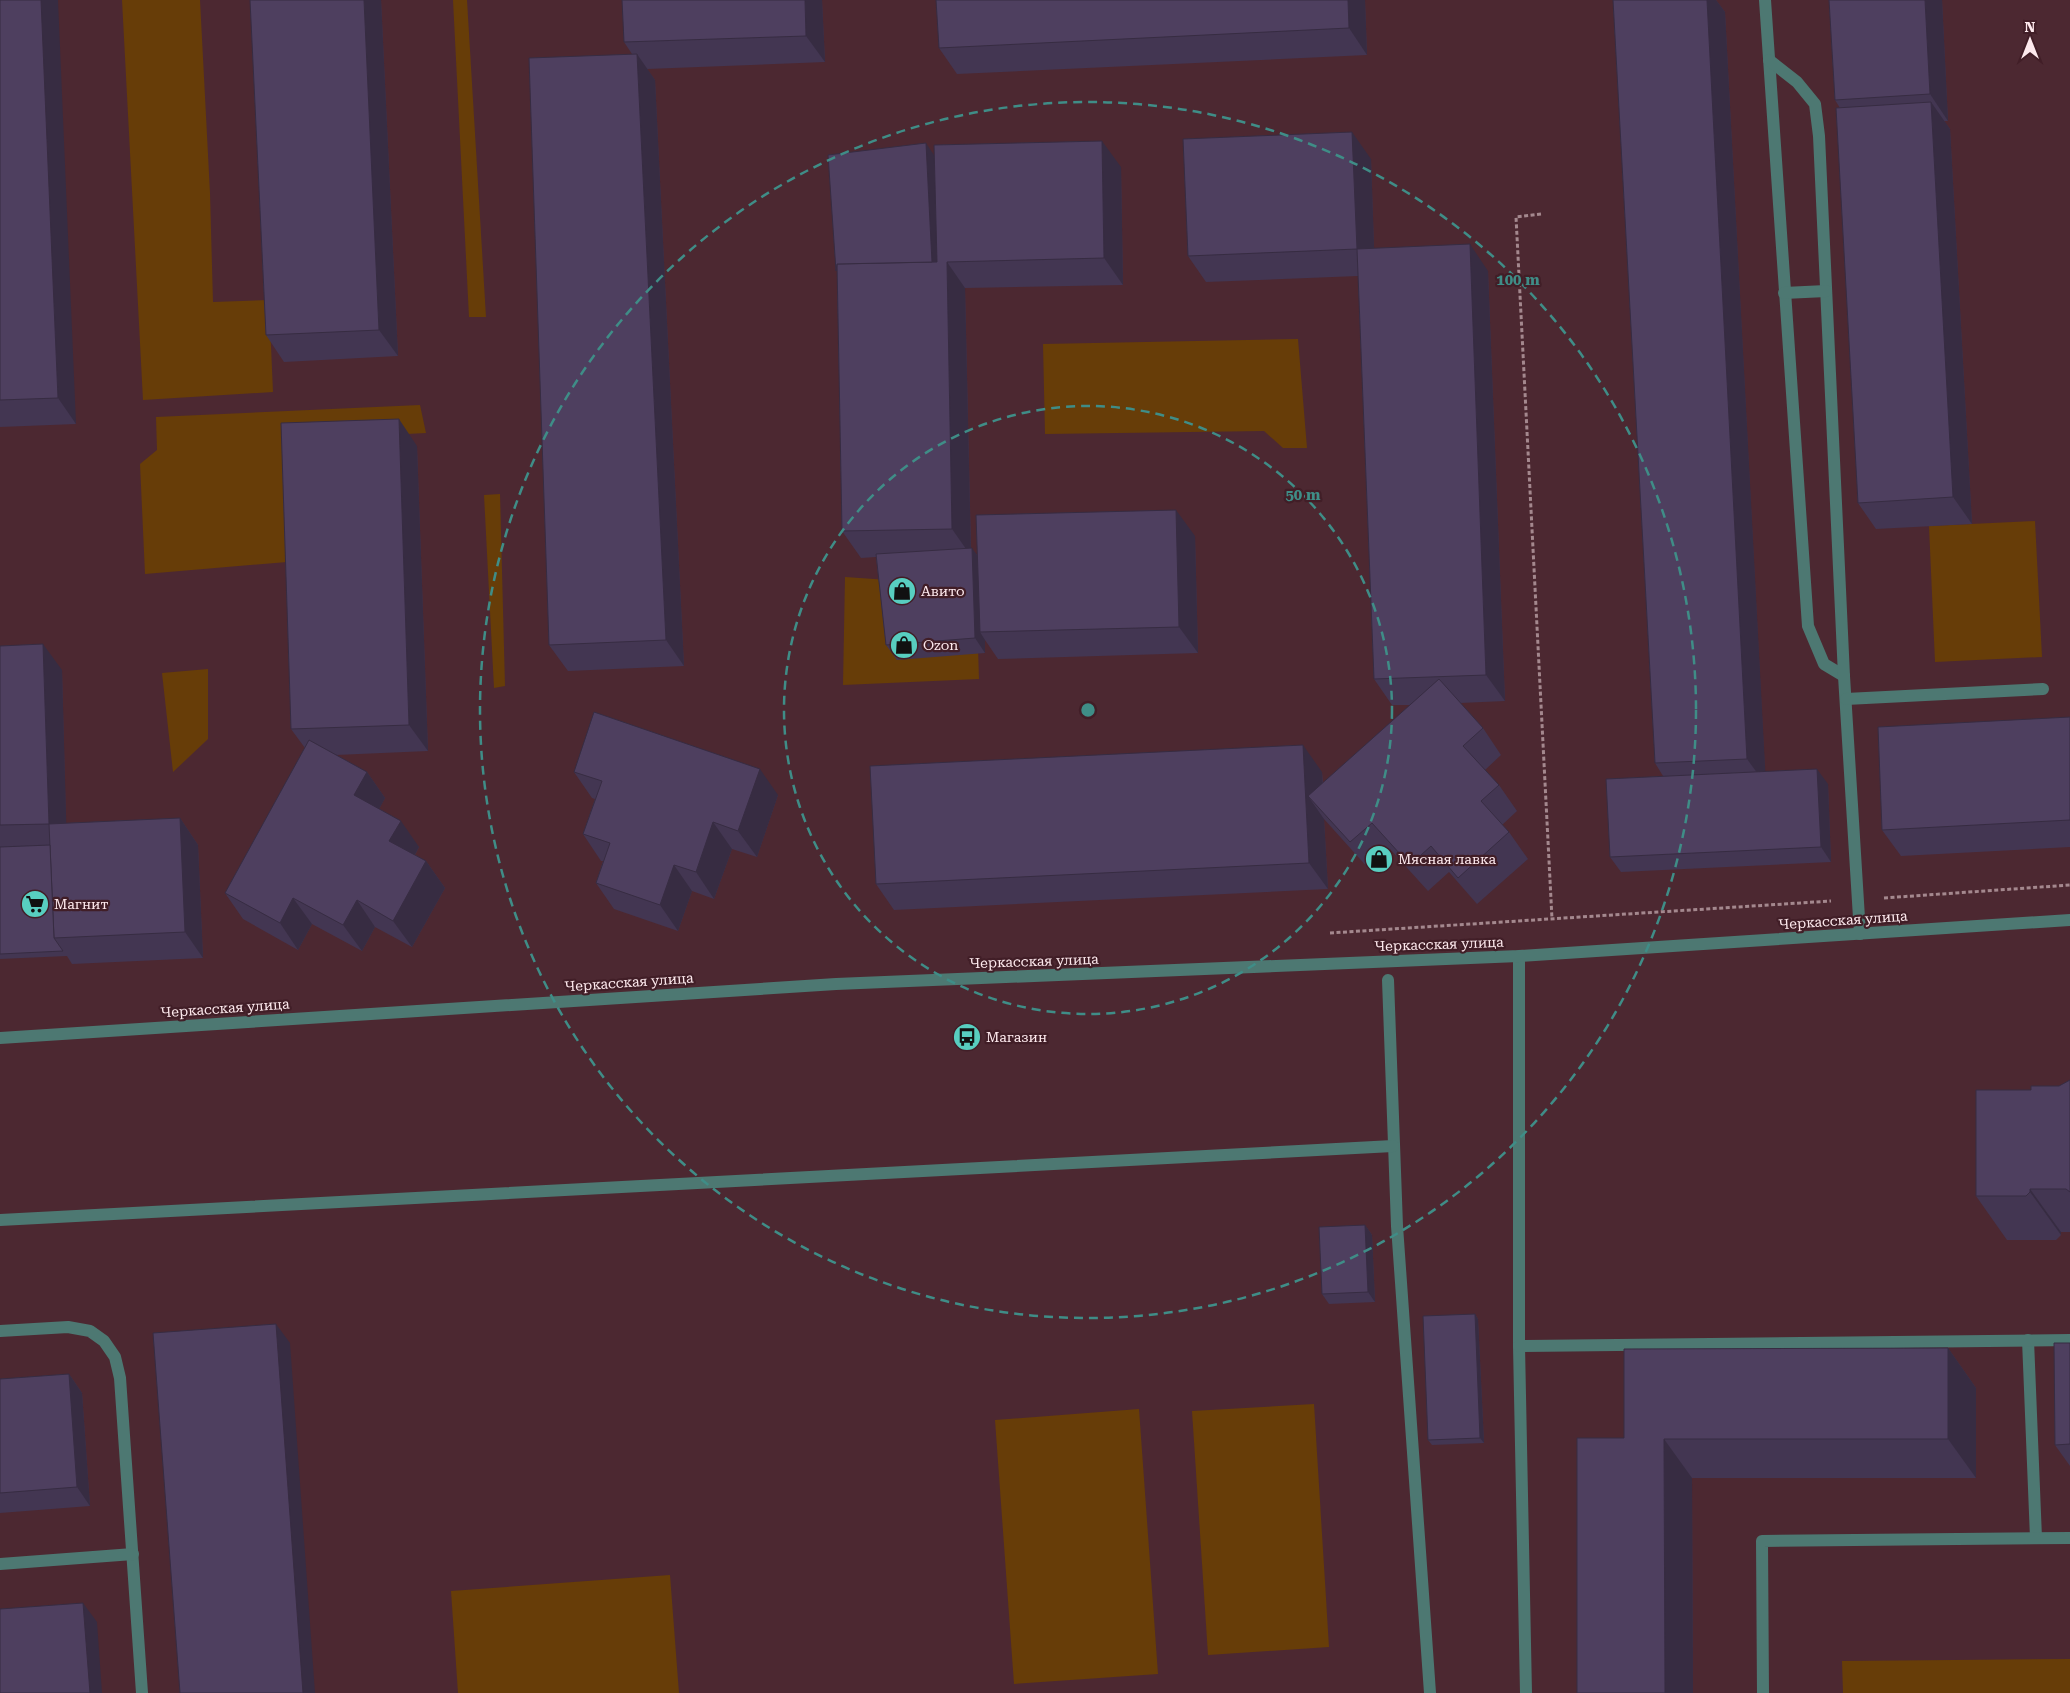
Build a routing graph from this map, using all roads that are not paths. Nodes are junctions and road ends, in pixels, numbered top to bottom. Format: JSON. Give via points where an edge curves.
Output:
{"nodes":[{"id":1,"x":1766,"y":0,"type":"edge"},
{"id":2,"x":1769,"y":60,"type":"junction"},
{"id":3,"x":1826,"y":291,"type":"junction"},
{"id":4,"x":1784,"y":293,"type":"junction"},
{"id":5,"x":1844,"y":676,"type":"junction"},
{"id":6,"x":2044,"y":689,"type":"dead end"},
{"id":7,"x":1846,"y":699,"type":"junction"},
{"id":8,"x":2070,"y":920,"type":"edge"},
{"id":9,"x":1860,"y":934,"type":"junction"},
{"id":10,"x":1519,"y":956,"type":"junction"},
{"id":11,"x":1388,"y":980,"type":"dead end"},
{"id":12,"x":0,"y":1038,"type":"edge"},
{"id":13,"x":1393,"y":1146,"type":"junction"},
{"id":14,"x":0,"y":1220,"type":"edge"},
{"id":15,"x":0,"y":1332,"type":"edge"},
{"id":16,"x":2028,"y":1340,"type":"junction"},
{"id":17,"x":2070,"y":1340,"type":"edge"},
{"id":18,"x":1519,"y":1346,"type":"junction"},
{"id":19,"x":2036,"y":1538,"type":"junction"},
{"id":20,"x":2070,"y":1538,"type":"edge"},
{"id":21,"x":133,"y":1554,"type":"junction"},
{"id":22,"x":0,"y":1564,"type":"edge"},
{"id":23,"x":142,"y":1693,"type":"edge"},
{"id":24,"x":1430,"y":1693,"type":"edge"},
{"id":25,"x":1526,"y":1693,"type":"edge"},
{"id":26,"x":1763,"y":1693,"type":"edge"}],
"edges":[{"from":1,"to":2,"type":"street"},
{"from":2,"to":3,"type":"street","via":[[1797,82],[1815,104]]},
{"from":2,"to":4,"type":"street"},
{"from":3,"to":4,"type":"street"},
{"from":3,"to":5,"type":"street"},
{"from":4,"to":5,"type":"street","via":[[1808,626],[1824,664]]},
{"from":5,"to":7,"type":"street"},
{"from":6,"to":7,"type":"street"},
{"from":7,"to":9,"type":"street"},
{"from":8,"to":9,"type":"street","name":"Черкасская улица"},
{"from":9,"to":10,"type":"street","name":"Черкасская улица"},
{"from":10,"to":12,"type":"street","name":"Черкасская улица","via":[[836,984]]},
{"from":10,"to":18,"type":"street"},
{"from":11,"to":13,"type":"street"},
{"from":13,"to":14,"type":"street"},
{"from":13,"to":24,"type":"street"},
{"from":15,"to":21,"type":"street","via":[[68,1327],[90,1331],[104,1341],[115,1357],[120,1378]]},
{"from":16,"to":17,"type":"street"},
{"from":16,"to":18,"type":"street"},
{"from":16,"to":19,"type":"street"},
{"from":18,"to":25,"type":"street"},
{"from":19,"to":20,"type":"street"},
{"from":19,"to":26,"type":"street","via":[[1762,1541]]},
{"from":21,"to":22,"type":"street"},
{"from":21,"to":23,"type":"street"}]}
